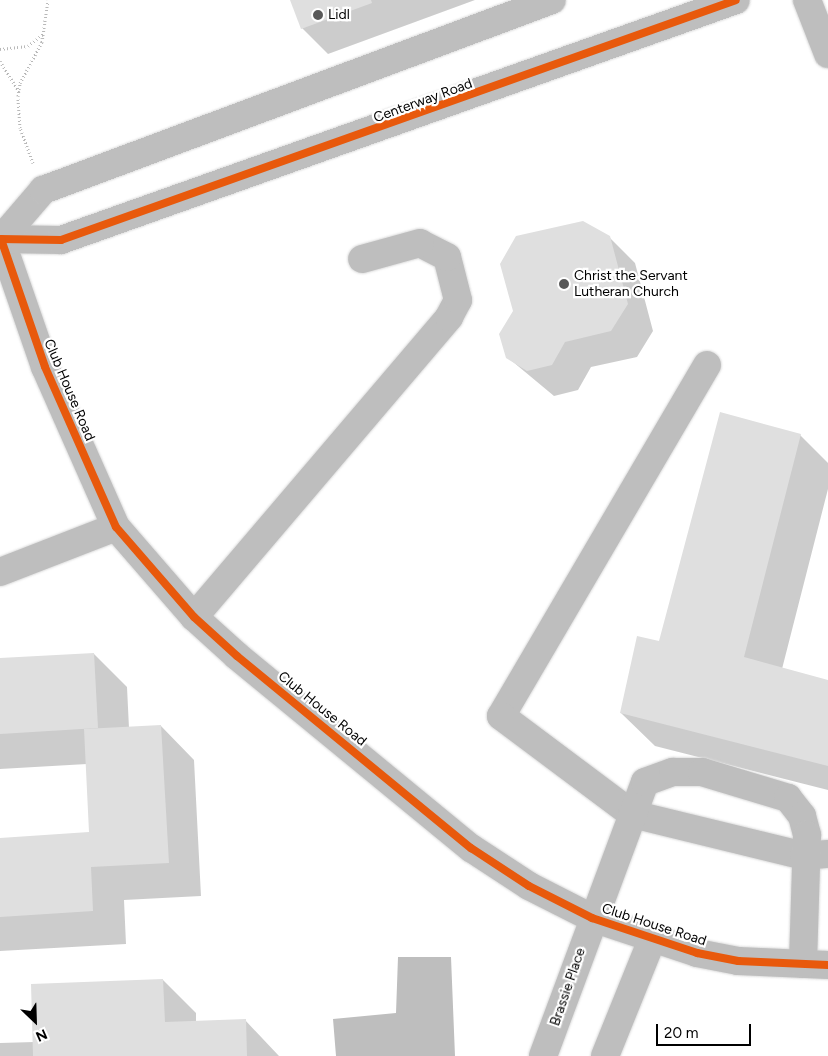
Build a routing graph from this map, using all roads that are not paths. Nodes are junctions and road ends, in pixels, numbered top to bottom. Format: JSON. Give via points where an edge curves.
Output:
{"nodes":[{"id":1,"x":552,"y":0,"type":"edge"},
{"id":2,"x":736,"y":0,"type":"edge"},
{"id":3,"x":807,"y":0,"type":"edge"},
{"id":4,"x":828,"y":54,"type":"edge"},
{"id":5,"x":0,"y":239,"type":"edge"},
{"id":6,"x":362,"y":259,"type":"dead end"},
{"id":7,"x":707,"y":365,"type":"dead end"},
{"id":8,"x":116,"y":527,"type":"junction"},
{"id":9,"x":0,"y":572,"type":"edge"},
{"id":10,"x":194,"y":617,"type":"junction"},
{"id":11,"x":632,"y":814,"type":"junction"},
{"id":12,"x":816,"y":855,"type":"edge"},
{"id":13,"x":592,"y":918,"type":"junction"},
{"id":14,"x":653,"y":937,"type":"junction"},
{"id":15,"x":815,"y":964,"type":"edge"},
{"id":16,"x":544,"y":1056,"type":"edge"},
{"id":17,"x":606,"y":1056,"type":"edge"}],
"edges":[{"from":1,"to":5,"type":"street","via":[[43,190]]},
{"from":2,"to":5,"type":"street","name":"Centerway Road","via":[[61,240]]},
{"from":3,"to":4,"type":"street"},
{"from":5,"to":8,"type":"street","name":"Club House Road","via":[[45,367]]},
{"from":6,"to":10,"type":"street","via":[[420,243],[447,257],[458,300],[449,317]]},
{"from":7,"to":11,"type":"street","via":[[501,716]]},
{"from":8,"to":9,"type":"street"},
{"from":8,"to":10,"type":"street","name":"Club House Road"},
{"from":10,"to":13,"type":"street","name":"Club House Road","via":[[471,848],[529,886]]},
{"from":11,"to":12,"type":"street"},
{"from":11,"to":12,"type":"street","name":"Brassie Place","via":[[645,782],[673,772],[702,772],[788,798],[802,816]]},
{"from":11,"to":13,"type":"street","name":"Brassie Place"},
{"from":12,"to":15,"type":"street","name":"Brassie Place"},
{"from":13,"to":14,"type":"street","name":"Club House Road"},
{"from":13,"to":16,"type":"street","name":"Brassie Place"},
{"from":14,"to":15,"type":"street","name":"Club House Road","via":[[697,953],[738,961]]},
{"from":14,"to":17,"type":"street"}]}
